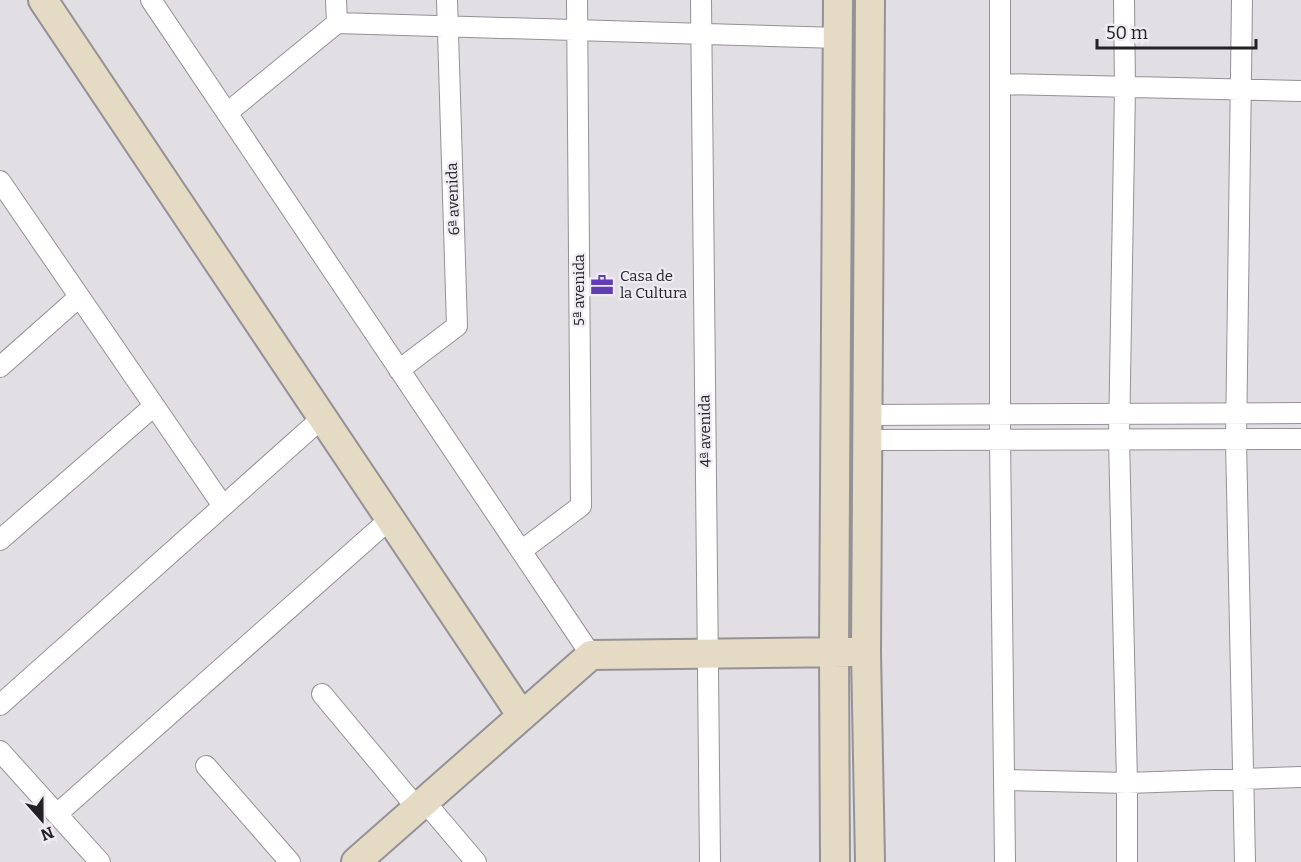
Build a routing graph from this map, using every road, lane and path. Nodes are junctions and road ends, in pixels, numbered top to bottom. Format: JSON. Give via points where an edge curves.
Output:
{"nodes":[{"id":1,"x":42,"y":0,"type":"edge"},
{"id":2,"x":336,"y":0,"type":"edge"},
{"id":3,"x":447,"y":0,"type":"edge"},
{"id":4,"x":577,"y":0,"type":"edge"},
{"id":5,"x":701,"y":0,"type":"edge"},
{"id":6,"x":838,"y":0,"type":"edge"},
{"id":7,"x":870,"y":0,"type":"edge"},
{"id":8,"x":1000,"y":0,"type":"edge"},
{"id":9,"x":1124,"y":0,"type":"edge"},
{"id":10,"x":1242,"y":0,"type":"edge"},
{"id":11,"x":154,"y":1,"type":"edge"},
{"id":12,"x":337,"y":24,"type":"junction"},
{"id":13,"x":447,"y":27,"type":"junction"},
{"id":14,"x":577,"y":31,"type":"junction"},
{"id":15,"x":701,"y":35,"type":"junction"},
{"id":16,"x":839,"y":38,"type":"junction"},
{"id":17,"x":1001,"y":84,"type":"junction"},
{"id":18,"x":1125,"y":88,"type":"junction"},
{"id":19,"x":1241,"y":90,"type":"junction"},
{"id":20,"x":1301,"y":91,"type":"edge"},
{"id":21,"x":227,"y":113,"type":"junction"},
{"id":22,"x":0,"y":181,"type":"edge"},
{"id":23,"x":6,"y":203,"type":"edge"},
{"id":24,"x":80,"y":297,"type":"junction"},
{"id":25,"x":0,"y":367,"type":"edge"},
{"id":26,"x":399,"y":369,"type":"junction"},
{"id":27,"x":154,"y":406,"type":"junction"},
{"id":28,"x":1119,"y":413,"type":"junction"},
{"id":29,"x":1301,"y":413,"type":"edge"},
{"id":30,"x":1001,"y":414,"type":"junction"},
{"id":31,"x":1237,"y":415,"type":"junction"},
{"id":32,"x":322,"y":418,"type":"junction"},
{"id":33,"x":868,"y":428,"type":"junction"},
{"id":34,"x":1000,"y":439,"type":"junction"},
{"id":35,"x":1119,"y":439,"type":"junction"},
{"id":36,"x":1301,"y":440,"type":"edge"},
{"id":37,"x":1236,"y":441,"type":"junction"},
{"id":38,"x":223,"y":506,"type":"junction"},
{"id":39,"x":390,"y":519,"type":"junction"},
{"id":40,"x":0,"y":540,"type":"edge"},
{"id":41,"x":521,"y":551,"type":"junction"},
{"id":42,"x":834,"y":651,"type":"junction"},
{"id":43,"x":866,"y":652,"type":"junction"},
{"id":44,"x":707,"y":653,"type":"junction"},
{"id":45,"x":591,"y":655,"type":"junction"},
{"id":46,"x":322,"y":694,"type":"dead end"},
{"id":47,"x":0,"y":705,"type":"edge"},
{"id":48,"x":522,"y":716,"type":"junction"},
{"id":49,"x":0,"y":751,"type":"edge"},
{"id":50,"x":206,"y":766,"type":"dead end"},
{"id":51,"x":1301,"y":777,"type":"edge"},
{"id":52,"x":1244,"y":778,"type":"junction"},
{"id":53,"x":1005,"y":780,"type":"junction"},
{"id":54,"x":1128,"y":783,"type":"junction"},
{"id":55,"x":421,"y":805,"type":"junction"},
{"id":56,"x":57,"y":814,"type":"junction"},
{"id":57,"x":100,"y":862,"type":"edge"},
{"id":58,"x":290,"y":862,"type":"edge"},
{"id":59,"x":356,"y":862,"type":"edge"},
{"id":60,"x":476,"y":862,"type":"edge"},
{"id":61,"x":710,"y":862,"type":"edge"},
{"id":62,"x":835,"y":862,"type":"edge"},
{"id":63,"x":870,"y":862,"type":"edge"},
{"id":64,"x":1005,"y":862,"type":"edge"},
{"id":65,"x":1127,"y":862,"type":"edge"},
{"id":66,"x":1245,"y":862,"type":"edge"}],
"edges":[{"from":1,"to":32,"type":"main road"},
{"from":2,"to":12,"type":"street"},
{"from":3,"to":13,"type":"street","name":"6ª avenida"},
{"from":4,"to":14,"type":"street","name":"5ª avenida"},
{"from":5,"to":15,"type":"street","name":"4ª avenida"},
{"from":6,"to":16,"type":"main road"},
{"from":7,"to":33,"type":"main road"},
{"from":8,"to":17,"type":"street"},
{"from":9,"to":18,"type":"street"},
{"from":10,"to":19,"type":"street"},
{"from":11,"to":21,"type":"street"},
{"from":12,"to":13,"type":"street"},
{"from":12,"to":21,"type":"street"},
{"from":13,"to":14,"type":"street"},
{"from":13,"to":26,"type":"street","name":"6ª avenida","via":[[457,326]]},
{"from":14,"to":15,"type":"street"},
{"from":14,"to":41,"type":"street","name":"5ª avenida","via":[[581,506]]},
{"from":15,"to":16,"type":"street"},
{"from":15,"to":44,"type":"street","name":"4ª avenida"},
{"from":16,"to":42,"type":"main road"},
{"from":17,"to":18,"type":"street"},
{"from":17,"to":30,"type":"street"},
{"from":18,"to":19,"type":"street"},
{"from":18,"to":28,"type":"street"},
{"from":19,"to":20,"type":"street"},
{"from":19,"to":31,"type":"street"},
{"from":21,"to":26,"type":"street"},
{"from":22,"to":23,"type":"street"},
{"from":23,"to":24,"type":"street"},
{"from":24,"to":25,"type":"street"},
{"from":24,"to":27,"type":"street"},
{"from":26,"to":41,"type":"street"},
{"from":27,"to":38,"type":"street"},
{"from":27,"to":40,"type":"street"},
{"from":28,"to":30,"type":"street"},
{"from":28,"to":31,"type":"street"},
{"from":28,"to":35,"type":"street"},
{"from":29,"to":31,"type":"street"},
{"from":30,"to":33,"type":"street"},
{"from":30,"to":34,"type":"street"},
{"from":31,"to":37,"type":"street"},
{"from":32,"to":38,"type":"street"},
{"from":32,"to":39,"type":"main road"},
{"from":33,"to":34,"type":"street"},
{"from":33,"to":43,"type":"main road"},
{"from":34,"to":35,"type":"street"},
{"from":34,"to":53,"type":"street"},
{"from":35,"to":37,"type":"street"},
{"from":35,"to":54,"type":"street"},
{"from":36,"to":37,"type":"street"},
{"from":37,"to":52,"type":"street"},
{"from":38,"to":47,"type":"street"},
{"from":39,"to":48,"type":"main road"},
{"from":39,"to":56,"type":"street"},
{"from":41,"to":45,"type":"street"},
{"from":42,"to":43,"type":"main road"},
{"from":42,"to":44,"type":"main road"},
{"from":42,"to":62,"type":"main road"},
{"from":43,"to":63,"type":"main road"},
{"from":44,"to":45,"type":"main road"},
{"from":44,"to":61,"type":"street","name":"4ª avenida"},
{"from":45,"to":48,"type":"main road"},
{"from":46,"to":55,"type":"street"},
{"from":48,"to":55,"type":"main road"},
{"from":49,"to":56,"type":"street"},
{"from":50,"to":58,"type":"street"},
{"from":51,"to":52,"type":"street"},
{"from":52,"to":54,"type":"street"},
{"from":52,"to":66,"type":"street"},
{"from":53,"to":54,"type":"street"},
{"from":53,"to":64,"type":"street"},
{"from":54,"to":65,"type":"street"},
{"from":55,"to":59,"type":"main road"},
{"from":55,"to":60,"type":"street"},
{"from":56,"to":57,"type":"street"}]}
